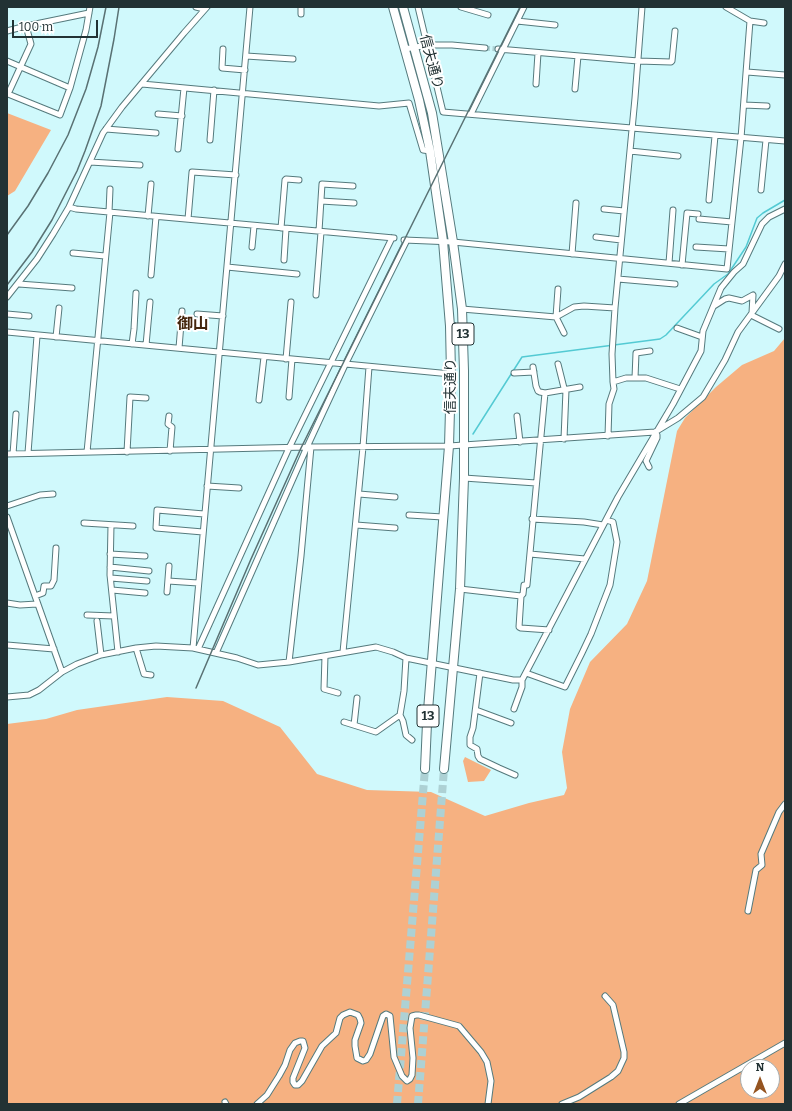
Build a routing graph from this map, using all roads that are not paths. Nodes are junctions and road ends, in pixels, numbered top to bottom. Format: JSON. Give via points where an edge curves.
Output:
{"nodes":[{"id":1,"x":196,"y":7,"type":"edge"},
{"id":2,"x":250,"y":7,"type":"edge"},
{"id":3,"x":301,"y":7,"type":"edge"},
{"id":4,"x":393,"y":7,"type":"edge"},
{"id":5,"x":403,"y":7,"type":"edge"},
{"id":6,"x":418,"y":7,"type":"edge"},
{"id":7,"x":461,"y":7,"type":"edge"},
{"id":8,"x":524,"y":7,"type":"edge"},
{"id":9,"x":642,"y":7,"type":"edge"},
{"id":10,"x":726,"y":7,"type":"edge"},
{"id":11,"x":206,"y":8,"type":"edge"},
{"id":12,"x":90,"y":10,"type":"edge"},
{"id":13,"x":301,"y":14,"type":"dead end"},
{"id":14,"x":488,"y":15,"type":"dead end"},
{"id":15,"x":517,"y":21,"type":"junction"},
{"id":16,"x":750,"y":21,"type":"junction"},
{"id":17,"x":764,"y":23,"type":"dead end"},
{"id":18,"x":555,"y":25,"type":"dead end"},
{"id":19,"x":26,"y":26,"type":"junction"},
{"id":20,"x":7,"y":31,"type":"edge"},
{"id":21,"x":675,"y":31,"type":"dead end"},
{"id":22,"x":427,"y":45,"type":"junction"},
{"id":23,"x":414,"y":47,"type":"junction"},
{"id":24,"x":485,"y":48,"type":"tunnel mouth"},
{"id":25,"x":223,"y":49,"type":"dead end"},
{"id":26,"x":405,"y":49,"type":"junction"},
{"id":27,"x":501,"y":49,"type":"junction"},
{"id":28,"x":538,"y":53,"type":"junction"},
{"id":29,"x":246,"y":56,"type":"junction"},
{"id":30,"x":578,"y":56,"type":"junction"},
{"id":31,"x":293,"y":59,"type":"dead end"},
{"id":32,"x":7,"y":60,"type":"edge"},
{"id":33,"x":638,"y":62,"type":"junction"},
{"id":34,"x":21,"y":67,"type":"junction"},
{"id":35,"x":245,"y":70,"type":"junction"},
{"id":36,"x":747,"y":72,"type":"junction"},
{"id":37,"x":785,"y":75,"type":"edge"},
{"id":38,"x":142,"y":84,"type":"junction"},
{"id":39,"x":536,"y":84,"type":"dead end"},
{"id":40,"x":70,"y":88,"type":"junction"},
{"id":41,"x":184,"y":88,"type":"junction"},
{"id":42,"x":575,"y":89,"type":"dead end"},
{"id":43,"x":214,"y":90,"type":"junction"},
{"id":44,"x":243,"y":93,"type":"junction"},
{"id":45,"x":744,"y":105,"type":"junction"},
{"id":46,"x":767,"y":106,"type":"dead end"},
{"id":47,"x":443,"y":112,"type":"junction"},
{"id":48,"x":432,"y":113,"type":"junction"},
{"id":49,"x":158,"y":114,"type":"dead end"},
{"id":50,"x":472,"y":114,"type":"junction"},
{"id":51,"x":182,"y":116,"type":"junction"},
{"id":52,"x":632,"y":128,"type":"junction"},
{"id":53,"x":106,"y":129,"type":"junction"},
{"id":54,"x":156,"y":133,"type":"dead end"},
{"id":55,"x":715,"y":136,"type":"junction"},
{"id":56,"x":741,"y":138,"type":"junction"},
{"id":57,"x":210,"y":140,"type":"dead end"},
{"id":58,"x":766,"y":140,"type":"junction"},
{"id":59,"x":785,"y":141,"type":"edge"},
{"id":60,"x":178,"y":149,"type":"dead end"},
{"id":61,"x":430,"y":151,"type":"junction"},
{"id":62,"x":630,"y":151,"type":"junction"},
{"id":63,"x":678,"y":156,"type":"dead end"},
{"id":64,"x":90,"y":162,"type":"junction"},
{"id":65,"x":140,"y":165,"type":"dead end"},
{"id":66,"x":236,"y":175,"type":"junction"},
{"id":67,"x":299,"y":180,"type":"dead end"},
{"id":68,"x":151,"y":184,"type":"dead end"},
{"id":69,"x":353,"y":186,"type":"dead end"},
{"id":70,"x":110,"y":189,"type":"dead end"},
{"id":71,"x":761,"y":190,"type":"dead end"},
{"id":72,"x":321,"y":200,"type":"junction"},
{"id":73,"x":709,"y":200,"type":"dead end"},
{"id":74,"x":354,"y":203,"type":"dead end"},
{"id":75,"x":576,"y":203,"type":"dead end"},
{"id":76,"x":69,"y":207,"type":"junction"},
{"id":77,"x":604,"y":209,"type":"dead end"},
{"id":78,"x":785,"y":209,"type":"edge"},
{"id":79,"x":673,"y":210,"type":"dead end"},
{"id":80,"x":624,"y":211,"type":"junction"},
{"id":81,"x":109,"y":212,"type":"junction"},
{"id":82,"x":148,"y":216,"type":"junction"},
{"id":83,"x":156,"y":217,"type":"junction"},
{"id":84,"x":188,"y":219,"type":"junction"},
{"id":85,"x":732,"y":222,"type":"junction"},
{"id":86,"x":231,"y":224,"type":"junction"},
{"id":87,"x":254,"y":226,"type":"junction"},
{"id":88,"x":284,"y":228,"type":"junction"},
{"id":89,"x":320,"y":232,"type":"junction"},
{"id":90,"x":596,"y":237,"type":"dead end"},
{"id":91,"x":621,"y":240,"type":"junction"},
{"id":92,"x":443,"y":242,"type":"junction"},
{"id":93,"x":454,"y":242,"type":"junction"},
{"id":94,"x":696,"y":246,"type":"dead end"},
{"id":95,"x":252,"y":248,"type":"dead end"},
{"id":96,"x":729,"y":250,"type":"junction"},
{"id":97,"x":73,"y":254,"type":"dead end"},
{"id":98,"x":572,"y":254,"type":"junction"},
{"id":99,"x":105,"y":256,"type":"junction"},
{"id":100,"x":619,"y":259,"type":"junction"},
{"id":101,"x":284,"y":260,"type":"dead end"},
{"id":102,"x":669,"y":263,"type":"junction"},
{"id":103,"x":682,"y":264,"type":"junction"},
{"id":104,"x":785,"y":264,"type":"edge"},
{"id":105,"x":227,"y":267,"type":"junction"},
{"id":106,"x":727,"y":269,"type":"junction"},
{"id":107,"x":734,"y":272,"type":"junction"},
{"id":108,"x":151,"y":274,"type":"dead end"},
{"id":109,"x":298,"y":274,"type":"dead end"},
{"id":110,"x":618,"y":279,"type":"junction"},
{"id":111,"x":19,"y":284,"type":"junction"},
{"id":112,"x":675,"y":284,"type":"dead end"},
{"id":113,"x":72,"y":288,"type":"dead end"},
{"id":114,"x":558,"y":289,"type":"dead end"},
{"id":115,"x":136,"y":293,"type":"dead end"},
{"id":116,"x":316,"y":295,"type":"dead end"},
{"id":117,"x":7,"y":297,"type":"edge"},
{"id":118,"x":150,"y":302,"type":"dead end"},
{"id":119,"x":291,"y":302,"type":"dead end"},
{"id":120,"x":714,"y":306,"type":"junction"},
{"id":121,"x":59,"y":308,"type":"dead end"},
{"id":122,"x":615,"y":308,"type":"junction"},
{"id":123,"x":462,"y":309,"type":"junction"},
{"id":124,"x":182,"y":311,"type":"dead end"},
{"id":125,"x":7,"y":314,"type":"edge"},
{"id":126,"x":196,"y":314,"type":"dead end"},
{"id":127,"x":752,"y":314,"type":"junction"},
{"id":128,"x":29,"y":316,"type":"dead end"},
{"id":129,"x":222,"y":316,"type":"junction"},
{"id":130,"x":556,"y":316,"type":"junction"},
{"id":131,"x":677,"y":328,"type":"dead end"},
{"id":132,"x":779,"y":329,"type":"dead end"},
{"id":133,"x":7,"y":332,"type":"edge"},
{"id":134,"x":564,"y":333,"type":"dead end"},
{"id":135,"x":37,"y":336,"type":"junction"},
{"id":136,"x":56,"y":337,"type":"junction"},
{"id":137,"x":702,"y":337,"type":"junction"},
{"id":138,"x":98,"y":340,"type":"junction"},
{"id":139,"x":132,"y":344,"type":"junction"},
{"id":140,"x":146,"y":345,"type":"junction"},
{"id":141,"x":179,"y":348,"type":"junction"},
{"id":142,"x":219,"y":352,"type":"junction"},
{"id":143,"x":650,"y":352,"type":"dead end"},
{"id":144,"x":264,"y":357,"type":"junction"},
{"id":145,"x":286,"y":359,"type":"junction"},
{"id":146,"x":292,"y":360,"type":"junction"},
{"id":147,"x":330,"y":363,"type":"junction"},
{"id":148,"x":558,"y":364,"type":"dead end"},
{"id":149,"x":345,"y":365,"type":"junction"},
{"id":150,"x":369,"y":367,"type":"junction"},
{"id":151,"x":514,"y":373,"type":"dead end"},
{"id":152,"x":451,"y":374,"type":"junction"},
{"id":153,"x":635,"y":378,"type":"junction"},
{"id":154,"x":613,"y":382,"type":"junction"},
{"id":155,"x":580,"y":387,"type":"dead end"},
{"id":156,"x":565,"y":389,"type":"junction"},
{"id":157,"x":680,"y":389,"type":"junction"},
{"id":158,"x":544,"y":393,"type":"junction"},
{"id":159,"x":289,"y":397,"type":"dead end"},
{"id":160,"x":146,"y":398,"type":"dead end"},
{"id":161,"x":259,"y":400,"type":"dead end"},
{"id":162,"x":16,"y":414,"type":"dead end"},
{"id":163,"x":169,"y":416,"type":"dead end"},
{"id":164,"x":517,"y":416,"type":"dead end"},
{"id":165,"x":655,"y":432,"type":"junction"},
{"id":166,"x":608,"y":436,"type":"junction"},
{"id":167,"x":564,"y":439,"type":"junction"},
{"id":168,"x":540,"y":441,"type":"junction"},
{"id":169,"x":520,"y":442,"type":"junction"},
{"id":170,"x":464,"y":444,"type":"junction"},
{"id":171,"x":449,"y":446,"type":"junction"},
{"id":172,"x":309,"y":447,"type":"junction"},
{"id":173,"x":363,"y":447,"type":"junction"},
{"id":174,"x":289,"y":448,"type":"junction"},
{"id":175,"x":210,"y":450,"type":"junction"},
{"id":176,"x":170,"y":451,"type":"junction"},
{"id":177,"x":87,"y":452,"type":"junction"},
{"id":178,"x":127,"y":452,"type":"junction"},
{"id":179,"x":28,"y":453,"type":"junction"},
{"id":180,"x":7,"y":454,"type":"edge"},
{"id":181,"x":13,"y":454,"type":"junction"},
{"id":182,"x":648,"y":467,"type":"dead end"},
{"id":183,"x":464,"y":478,"type":"junction"},
{"id":184,"x":536,"y":483,"type":"junction"},
{"id":185,"x":207,"y":486,"type":"junction"},
{"id":186,"x":239,"y":488,"type":"dead end"},
{"id":187,"x":53,"y":494,"type":"dead end"},
{"id":188,"x":359,"y":494,"type":"junction"},
{"id":189,"x":395,"y":497,"type":"dead end"},
{"id":190,"x":7,"y":506,"type":"edge"},
{"id":191,"x":204,"y":514,"type":"junction"},
{"id":192,"x":409,"y":515,"type":"dead end"},
{"id":193,"x":7,"y":517,"type":"edge"},
{"id":194,"x":443,"y":517,"type":"junction"},
{"id":195,"x":532,"y":519,"type":"junction"},
{"id":196,"x":604,"y":522,"type":"junction"},
{"id":197,"x":84,"y":523,"type":"dead end"},
{"id":198,"x":112,"y":525,"type":"junction"},
{"id":199,"x":356,"y":525,"type":"junction"},
{"id":200,"x":133,"y":526,"type":"dead end"},
{"id":201,"x":395,"y":528,"type":"dead end"},
{"id":202,"x":203,"y":532,"type":"junction"},
{"id":203,"x":56,"y":548,"type":"dead end"},
{"id":204,"x":110,"y":554,"type":"junction"},
{"id":205,"x":530,"y":554,"type":"junction"},
{"id":206,"x":145,"y":556,"type":"dead end"},
{"id":207,"x":585,"y":559,"type":"junction"},
{"id":208,"x":169,"y":566,"type":"dead end"},
{"id":209,"x":110,"y":567,"type":"junction"},
{"id":210,"x":149,"y":571,"type":"dead end"},
{"id":211,"x":111,"y":578,"type":"junction"},
{"id":212,"x":147,"y":581,"type":"dead end"},
{"id":213,"x":168,"y":581,"type":"junction"},
{"id":214,"x":198,"y":583,"type":"junction"},
{"id":215,"x":460,"y":589,"type":"junction"},
{"id":216,"x":112,"y":590,"type":"junction"},
{"id":217,"x":168,"y":592,"type":"dead end"},
{"id":218,"x":145,"y":593,"type":"dead end"},
{"id":219,"x":35,"y":596,"type":"junction"},
{"id":220,"x":521,"y":596,"type":"junction"},
{"id":221,"x":7,"y":603,"type":"edge"},
{"id":222,"x":37,"y":604,"type":"junction"},
{"id":223,"x":87,"y":615,"type":"dead end"},
{"id":224,"x":114,"y":616,"type":"junction"},
{"id":225,"x":97,"y":621,"type":"dead end"},
{"id":226,"x":549,"y":630,"type":"junction"},
{"id":227,"x":7,"y":645,"type":"edge"},
{"id":228,"x":136,"y":648,"type":"junction"},
{"id":229,"x":195,"y":648,"type":"junction"},
{"id":230,"x":54,"y":649,"type":"junction"},
{"id":231,"x":118,"y":652,"type":"junction"},
{"id":232,"x":343,"y":652,"type":"junction"},
{"id":233,"x":216,"y":653,"type":"junction"},
{"id":234,"x":101,"y":655,"type":"junction"},
{"id":235,"x":325,"y":656,"type":"junction"},
{"id":236,"x":406,"y":658,"type":"junction"},
{"id":237,"x":289,"y":662,"type":"junction"},
{"id":238,"x":432,"y":663,"type":"junction"},
{"id":239,"x":453,"y":667,"type":"junction"},
{"id":240,"x":62,"y":672,"type":"junction"},
{"id":241,"x":480,"y":673,"type":"junction"},
{"id":242,"x":526,"y":673,"type":"junction"},
{"id":243,"x":151,"y":675,"type":"dead end"},
{"id":244,"x":522,"y":680,"type":"junction"},
{"id":245,"x":338,"y":693,"type":"dead end"},
{"id":246,"x":7,"y":697,"type":"edge"},
{"id":247,"x":357,"y":698,"type":"dead end"},
{"id":248,"x":514,"y":709,"type":"dead end"},
{"id":249,"x":476,"y":710,"type":"junction"},
{"id":250,"x":400,"y":715,"type":"junction"},
{"id":251,"x":344,"y":722,"type":"dead end"},
{"id":252,"x":511,"y":723,"type":"dead end"},
{"id":253,"x":354,"y":725,"type":"junction"},
{"id":254,"x":412,"y":740,"type":"dead end"},
{"id":255,"x":425,"y":769,"type":"tunnel mouth"},
{"id":256,"x":444,"y":769,"type":"tunnel mouth"},
{"id":257,"x":515,"y":775,"type":"dead end"},
{"id":258,"x":785,"y":804,"type":"edge"},
{"id":259,"x":748,"y":912,"type":"dead end"},
{"id":260,"x":604,"y":996,"type":"dead end"},
{"id":261,"x":785,"y":1042,"type":"edge"},
{"id":262,"x":257,"y":1104,"type":"edge"},
{"id":263,"x":488,"y":1104,"type":"edge"},
{"id":264,"x":562,"y":1104,"type":"edge"},
{"id":265,"x":679,"y":1104,"type":"edge"}],
"edges":[{"from":1,"to":11,"type":"street"},
{"from":2,"to":29,"type":"street"},
{"from":3,"to":13,"type":"street"},
{"from":4,"to":26,"type":"highway","name":"信夫通り","number":"13"},
{"from":5,"to":23,"type":"highway","name":"信夫通り","number":"13"},
{"from":6,"to":22,"type":"street"},
{"from":7,"to":14,"type":"street"},
{"from":8,"to":15,"type":"street"},
{"from":9,"to":33,"type":"street"},
{"from":10,"to":16,"type":"street"},
{"from":11,"to":38,"type":"street"},
{"from":12,"to":19,"type":"street"},
{"from":12,"to":40,"type":"street"},
{"from":15,"to":18,"type":"street"},
{"from":15,"to":27,"type":"street"},
{"from":16,"to":17,"type":"street"},
{"from":16,"to":36,"type":"street"},
{"from":19,"to":20,"type":"street"},
{"from":19,"to":34,"type":"street","via":[[31,44]]},
{"from":21,"to":33,"type":"street","via":[[672,61]]},
{"from":22,"to":23,"type":"street"},
{"from":22,"to":24,"type":"street"},
{"from":22,"to":47,"type":"street"},
{"from":23,"to":26,"type":"street"},
{"from":23,"to":48,"type":"highway","name":"信夫通り","number":"13"},
{"from":25,"to":35,"type":"street","via":[[222,68]]},
{"from":26,"to":61,"type":"highway","name":"信夫通り","number":"13"},
{"from":27,"to":28,"type":"street"},
{"from":27,"to":50,"type":"street"},
{"from":28,"to":30,"type":"street"},
{"from":28,"to":39,"type":"street"},
{"from":29,"to":31,"type":"street"},
{"from":29,"to":35,"type":"street"},
{"from":30,"to":33,"type":"street"},
{"from":30,"to":42,"type":"street"},
{"from":32,"to":34,"type":"street"},
{"from":33,"to":52,"type":"street"},
{"from":34,"to":40,"type":"street"},
{"from":34,"to":40,"type":"street","via":[[8,94],[60,115]]},
{"from":35,"to":44,"type":"street"},
{"from":36,"to":37,"type":"street"},
{"from":36,"to":45,"type":"street"},
{"from":38,"to":41,"type":"street"},
{"from":38,"to":53,"type":"street"},
{"from":41,"to":43,"type":"street"},
{"from":41,"to":51,"type":"street"},
{"from":43,"to":44,"type":"street"},
{"from":43,"to":57,"type":"street"},
{"from":44,"to":61,"type":"street","via":[[379,106],[409,104],[423,150]]},
{"from":44,"to":66,"type":"street"},
{"from":45,"to":46,"type":"street"},
{"from":45,"to":56,"type":"street"},
{"from":47,"to":48,"type":"street"},
{"from":47,"to":50,"type":"street"},
{"from":48,"to":93,"type":"highway","name":"信夫通り","number":"13"},
{"from":49,"to":51,"type":"street"},
{"from":50,"to":52,"type":"street"},
{"from":51,"to":60,"type":"street"},
{"from":52,"to":55,"type":"street"},
{"from":52,"to":62,"type":"street"},
{"from":53,"to":54,"type":"street"},
{"from":53,"to":64,"type":"street"},
{"from":55,"to":56,"type":"street"},
{"from":55,"to":73,"type":"street"},
{"from":56,"to":58,"type":"street"},
{"from":56,"to":85,"type":"street"},
{"from":58,"to":59,"type":"street"},
{"from":58,"to":71,"type":"street"},
{"from":61,"to":92,"type":"highway","name":"信夫通り","number":"13"},
{"from":62,"to":63,"type":"street"},
{"from":62,"to":80,"type":"street"},
{"from":64,"to":65,"type":"street"},
{"from":64,"to":76,"type":"street"},
{"from":66,"to":84,"type":"street","via":[[192,172]]},
{"from":66,"to":86,"type":"street"},
{"from":67,"to":88,"type":"street","via":[[285,180]]},
{"from":68,"to":82,"type":"street"},
{"from":69,"to":72,"type":"street","via":[[322,184]]},
{"from":70,"to":81,"type":"street"},
{"from":72,"to":74,"type":"street"},
{"from":72,"to":89,"type":"street"},
{"from":75,"to":98,"type":"street"},
{"from":76,"to":81,"type":"street"},
{"from":76,"to":111,"type":"street","via":[[37,260]]},
{"from":77,"to":80,"type":"street"},
{"from":78,"to":107,"type":"street","via":[[769,217],[762,224],[743,264]]},
{"from":79,"to":102,"type":"street"},
{"from":80,"to":91,"type":"street"},
{"from":81,"to":82,"type":"street"},
{"from":81,"to":99,"type":"street"},
{"from":82,"to":83,"type":"street"},
{"from":83,"to":84,"type":"street"},
{"from":83,"to":108,"type":"street"},
{"from":84,"to":86,"type":"street"},
{"from":85,"to":96,"type":"street"},
{"from":85,"to":103,"type":"street","via":[[687,213]]},
{"from":86,"to":87,"type":"street"},
{"from":86,"to":105,"type":"street"},
{"from":87,"to":88,"type":"street"},
{"from":87,"to":95,"type":"street"},
{"from":88,"to":89,"type":"street"},
{"from":88,"to":101,"type":"street"},
{"from":89,"to":116,"type":"street"},
{"from":89,"to":147,"type":"street","via":[[394,238]]},
{"from":90,"to":91,"type":"street"},
{"from":91,"to":100,"type":"street"},
{"from":92,"to":93,"type":"street"},
{"from":92,"to":149,"type":"street","via":[[406,240]]},
{"from":92,"to":152,"type":"highway","name":"信夫通り","number":"13"},
{"from":93,"to":98,"type":"street"},
{"from":93,"to":123,"type":"highway","name":"信夫通り","number":"13"},
{"from":94,"to":96,"type":"street"},
{"from":96,"to":106,"type":"street"},
{"from":97,"to":99,"type":"street"},
{"from":98,"to":100,"type":"street"},
{"from":99,"to":138,"type":"street"},
{"from":100,"to":102,"type":"street"},
{"from":100,"to":110,"type":"street"},
{"from":102,"to":103,"type":"street"},
{"from":103,"to":106,"type":"street"},
{"from":104,"to":127,"type":"street"},
{"from":105,"to":109,"type":"street"},
{"from":105,"to":129,"type":"street"},
{"from":106,"to":107,"type":"street"},
{"from":107,"to":120,"type":"street","via":[[721,288]]},
{"from":110,"to":112,"type":"street"},
{"from":110,"to":122,"type":"street"},
{"from":111,"to":113,"type":"street"},
{"from":111,"to":117,"type":"street"},
{"from":114,"to":130,"type":"street"},
{"from":115,"to":139,"type":"street"},
{"from":118,"to":140,"type":"street"},
{"from":119,"to":145,"type":"street"},
{"from":120,"to":127,"type":"street","via":[[725,299],[742,301],[753,295]]},
{"from":120,"to":137,"type":"street"},
{"from":121,"to":136,"type":"street"},
{"from":122,"to":130,"type":"street","via":[[574,307]]},
{"from":122,"to":154,"type":"street"},
{"from":123,"to":130,"type":"street"},
{"from":123,"to":170,"type":"highway","name":"信夫通り","number":"13"},
{"from":124,"to":141,"type":"street"},
{"from":125,"to":128,"type":"street"},
{"from":126,"to":129,"type":"street"},
{"from":127,"to":132,"type":"street"},
{"from":127,"to":165,"type":"street","via":[[738,332],[703,397],[678,418]]},
{"from":129,"to":142,"type":"street"},
{"from":130,"to":134,"type":"street"},
{"from":131,"to":137,"type":"street"},
{"from":133,"to":135,"type":"street"},
{"from":135,"to":136,"type":"street"},
{"from":135,"to":179,"type":"street"},
{"from":136,"to":138,"type":"street"},
{"from":137,"to":157,"type":"street","via":[[701,351]]},
{"from":138,"to":139,"type":"street"},
{"from":138,"to":177,"type":"street"},
{"from":139,"to":140,"type":"street"},
{"from":140,"to":141,"type":"street"},
{"from":141,"to":142,"type":"street"},
{"from":142,"to":144,"type":"street"},
{"from":142,"to":175,"type":"street"},
{"from":143,"to":153,"type":"street","via":[[636,353]]},
{"from":144,"to":145,"type":"street"},
{"from":144,"to":161,"type":"street"},
{"from":145,"to":146,"type":"street"},
{"from":146,"to":147,"type":"street"},
{"from":146,"to":159,"type":"street"},
{"from":147,"to":149,"type":"street"},
{"from":147,"to":174,"type":"street"},
{"from":148,"to":156,"type":"street"},
{"from":149,"to":150,"type":"street"},
{"from":149,"to":172,"type":"street"},
{"from":150,"to":152,"type":"street"},
{"from":150,"to":173,"type":"street"},
{"from":151,"to":158,"type":"street","via":[[533,370],[537,389]]},
{"from":152,"to":171,"type":"highway","name":"信夫通り","number":"13"},
{"from":153,"to":154,"type":"street"},
{"from":153,"to":157,"type":"street","via":[[650,379]]},
{"from":154,"to":166,"type":"street"},
{"from":155,"to":156,"type":"street"},
{"from":156,"to":158,"type":"street"},
{"from":156,"to":167,"type":"street"},
{"from":157,"to":165,"type":"street"},
{"from":158,"to":168,"type":"street"},
{"from":160,"to":178,"type":"street","via":[[130,397]]},
{"from":162,"to":181,"type":"street"},
{"from":163,"to":176,"type":"street","via":[[168,424],[172,427]]},
{"from":164,"to":169,"type":"street"},
{"from":165,"to":166,"type":"street"},
{"from":165,"to":182,"type":"street","via":[[657,438],[646,461]]},
{"from":165,"to":196,"type":"street"},
{"from":166,"to":167,"type":"street"},
{"from":167,"to":168,"type":"street"},
{"from":168,"to":169,"type":"street"},
{"from":168,"to":184,"type":"street"},
{"from":169,"to":170,"type":"street"},
{"from":170,"to":171,"type":"street"},
{"from":170,"to":183,"type":"highway","name":"信夫通り","number":"13"},
{"from":171,"to":173,"type":"street"},
{"from":171,"to":194,"type":"highway","name":"信夫通り","number":"13"},
{"from":172,"to":173,"type":"street"},
{"from":172,"to":174,"type":"street"},
{"from":172,"to":233,"type":"street"},
{"from":172,"to":237,"type":"street","via":[[301,556]]},
{"from":173,"to":188,"type":"street"},
{"from":174,"to":175,"type":"street"},
{"from":174,"to":229,"type":"street"},
{"from":175,"to":176,"type":"street"},
{"from":175,"to":185,"type":"street"},
{"from":176,"to":178,"type":"street"},
{"from":177,"to":178,"type":"street"},
{"from":177,"to":179,"type":"street"},
{"from":179,"to":181,"type":"street"},
{"from":180,"to":181,"type":"street"},
{"from":183,"to":184,"type":"street"},
{"from":183,"to":215,"type":"highway","name":"信夫通り","number":"13"},
{"from":184,"to":195,"type":"street"},
{"from":185,"to":186,"type":"street"},
{"from":185,"to":191,"type":"street"},
{"from":187,"to":190,"type":"street","via":[[40,495]]},
{"from":188,"to":189,"type":"street"},
{"from":188,"to":199,"type":"street"},
{"from":191,"to":202,"type":"street"},
{"from":191,"to":202,"type":"street","via":[[156,510],[156,528]]},
{"from":192,"to":194,"type":"street"},
{"from":193,"to":219,"type":"street"},
{"from":194,"to":238,"type":"highway","name":"信夫通り","number":"13"},
{"from":195,"to":196,"type":"street"},
{"from":195,"to":205,"type":"street"},
{"from":196,"to":207,"type":"street"},
{"from":196,"to":242,"type":"street","via":[[613,522],[617,542],[610,585],[572,674],[565,687],[562,687]]},
{"from":197,"to":198,"type":"street"},
{"from":198,"to":200,"type":"street"},
{"from":198,"to":204,"type":"street"},
{"from":199,"to":201,"type":"street"},
{"from":199,"to":232,"type":"street"},
{"from":202,"to":214,"type":"street"},
{"from":203,"to":219,"type":"street","via":[[54,580],[51,586],[44,586],[43,593]]},
{"from":204,"to":206,"type":"street"},
{"from":204,"to":209,"type":"street"},
{"from":205,"to":207,"type":"street"},
{"from":205,"to":220,"type":"street","via":[[527,585],[524,585]]},
{"from":207,"to":226,"type":"street"},
{"from":208,"to":213,"type":"street"},
{"from":209,"to":210,"type":"street"},
{"from":209,"to":211,"type":"street"},
{"from":211,"to":212,"type":"street"},
{"from":211,"to":216,"type":"street"},
{"from":213,"to":214,"type":"street"},
{"from":213,"to":217,"type":"street"},
{"from":214,"to":229,"type":"street"},
{"from":215,"to":220,"type":"street"},
{"from":215,"to":239,"type":"highway","name":"信夫通り","number":"13"},
{"from":216,"to":218,"type":"street"},
{"from":216,"to":224,"type":"street"},
{"from":219,"to":222,"type":"street"},
{"from":220,"to":226,"type":"street","via":[[519,627]]},
{"from":221,"to":222,"type":"street"},
{"from":222,"to":230,"type":"street"},
{"from":223,"to":224,"type":"street"},
{"from":224,"to":231,"type":"street"},
{"from":225,"to":234,"type":"street"},
{"from":226,"to":242,"type":"street"},
{"from":227,"to":230,"type":"street"},
{"from":228,"to":229,"type":"street"},
{"from":228,"to":231,"type":"street"},
{"from":228,"to":243,"type":"street","via":[[144,674]]},
{"from":229,"to":233,"type":"street"},
{"from":230,"to":240,"type":"street"},
{"from":231,"to":234,"type":"street"},
{"from":232,"to":235,"type":"street"},
{"from":232,"to":236,"type":"street","via":[[376,647]]},
{"from":233,"to":237,"type":"street","via":[[258,665]]},
{"from":234,"to":240,"type":"street"},
{"from":235,"to":237,"type":"street"},
{"from":235,"to":245,"type":"street","via":[[324,689]]},
{"from":236,"to":238,"type":"street"},
{"from":236,"to":250,"type":"street"},
{"from":238,"to":239,"type":"street"},
{"from":238,"to":255,"type":"highway","name":"信夫通り","number":"13"},
{"from":239,"to":241,"type":"street"},
{"from":239,"to":256,"type":"highway","name":"信夫通り","number":"13"},
{"from":240,"to":246,"type":"street","via":[[29,695]]},
{"from":241,"to":244,"type":"street"},
{"from":241,"to":249,"type":"street"},
{"from":242,"to":244,"type":"street"},
{"from":244,"to":248,"type":"street"},
{"from":247,"to":253,"type":"street"},
{"from":249,"to":252,"type":"street"},
{"from":249,"to":257,"type":"street","via":[[470,745],[477,748],[480,759]]},
{"from":250,"to":253,"type":"street","via":[[376,732]]},
{"from":250,"to":254,"type":"street","via":[[406,735]]},
{"from":251,"to":253,"type":"street"},
{"from":258,"to":259,"type":"street","via":[[761,854],[762,866],[756,870]]},
{"from":260,"to":264,"type":"street","via":[[613,1005],[624,1058],[611,1077],[579,1097]]},
{"from":261,"to":265,"type":"street"},
{"from":262,"to":263,"type":"street","via":[[267,1095],[279,1076],[295,1043],[303,1041],[305,1048],[293,1078],[295,1086],[302,1081],[322,1046],[336,1032],[340,1018],[350,1012],[360,1019],[355,1046],[357,1058],[363,1061],[370,1054],[383,1016],[390,1016],[394,1057],[402,1076],[407,1081],[412,1075],[412,1016],[416,1014],[459,1026],[487,1062],[490,1080]]}]}
